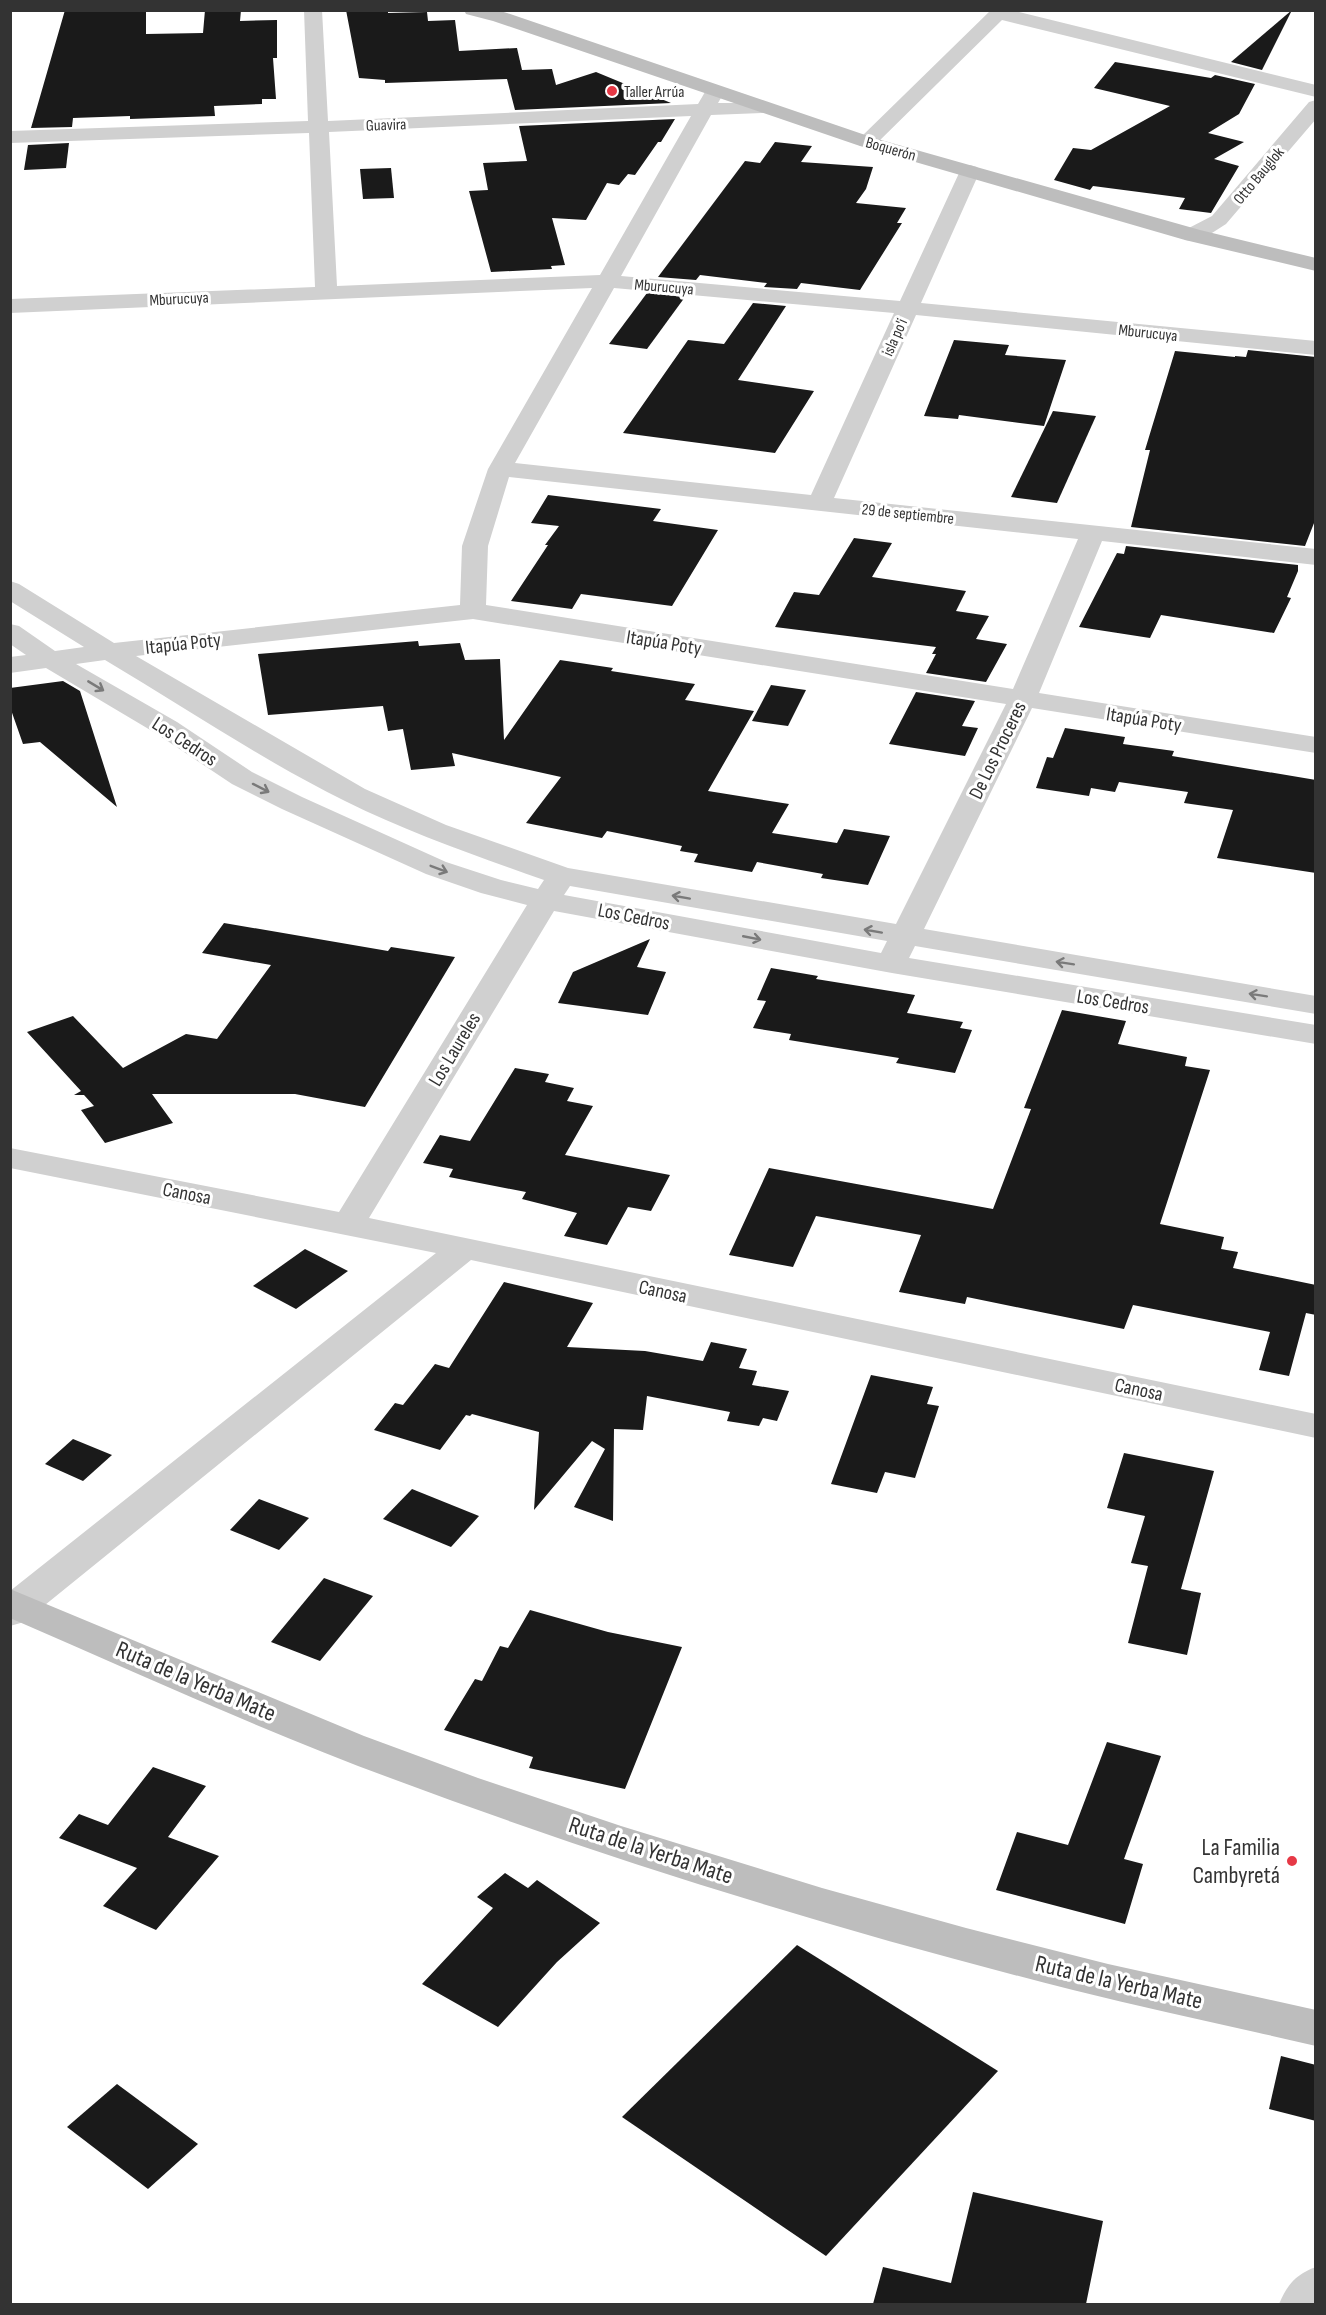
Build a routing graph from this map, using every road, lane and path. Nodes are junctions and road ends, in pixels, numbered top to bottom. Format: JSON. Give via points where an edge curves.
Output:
{"nodes":[{"id":1,"x":313,"y":10,"type":"edge"},
{"id":2,"x":473,"y":10,"type":"edge"},
{"id":3,"x":1001,"y":12,"type":"edge"},
{"id":4,"x":1316,"y":91,"type":"edge"},
{"id":5,"x":709,"y":102,"type":"junction"},
{"id":6,"x":1316,"y":106,"type":"edge"},
{"id":7,"x":318,"y":127,"type":"junction"},
{"id":8,"x":10,"y":137,"type":"edge"},
{"id":9,"x":867,"y":142,"type":"junction"},
{"id":10,"x":970,"y":171,"type":"junction"},
{"id":11,"x":1193,"y":235,"type":"junction"},
{"id":12,"x":1316,"y":265,"type":"edge"},
{"id":13,"x":606,"y":281,"type":"junction"},
{"id":14,"x":327,"y":291,"type":"junction"},
{"id":15,"x":10,"y":306,"type":"edge"},
{"id":16,"x":908,"y":308,"type":"junction"},
{"id":17,"x":1316,"y":348,"type":"edge"},
{"id":18,"x":500,"y":469,"type":"junction"},
{"id":19,"x":819,"y":504,"type":"junction"},
{"id":20,"x":1093,"y":532,"type":"junction"},
{"id":21,"x":1316,"y":557,"type":"edge"},
{"id":22,"x":10,"y":589,"type":"edge"},
{"id":23,"x":473,"y":610,"type":"junction"},
{"id":24,"x":10,"y":632,"type":"edge"},
{"id":25,"x":109,"y":651,"type":"junction"},
{"id":26,"x":51,"y":660,"type":"junction"},
{"id":27,"x":10,"y":665,"type":"edge"},
{"id":28,"x":1022,"y":700,"type":"junction"},
{"id":29,"x":1316,"y":745,"type":"edge"},
{"id":30,"x":554,"y":888,"type":"junction"},
{"id":31,"x":906,"y":936,"type":"junction"},
{"id":32,"x":892,"y":964,"type":"junction"},
{"id":33,"x":1316,"y":1005,"type":"edge"},
{"id":34,"x":1316,"y":1035,"type":"edge"},
{"id":35,"x":10,"y":1158,"type":"edge"},
{"id":36,"x":348,"y":1224,"type":"junction"},
{"id":37,"x":463,"y":1250,"type":"junction"},
{"id":38,"x":1316,"y":1426,"type":"edge"},
{"id":39,"x":13,"y":1607,"type":"edge"},
{"id":40,"x":1316,"y":2028,"type":"edge"},
{"id":41,"x":1316,"y":2287,"type":"edge"},
{"id":42,"x":1304,"y":2304,"type":"edge"}],
"edges":[{"from":1,"to":7,"type":"street"},
{"from":2,"to":5,"type":"street","name":"Boquerón","via":[[500,17]]},
{"from":3,"to":4,"type":"street"},
{"from":3,"to":9,"type":"street"},
{"from":5,"to":7,"type":"street","name":"Guavira"},
{"from":5,"to":9,"type":"street","name":"Boquerón","via":[[762,107]]},
{"from":5,"to":13,"type":"street"},
{"from":6,"to":11,"type":"street","name":"Otto Bauglok","via":[[1219,220]]},
{"from":7,"to":8,"type":"street","name":"Guavira"},
{"from":7,"to":14,"type":"street"},
{"from":9,"to":10,"type":"street","name":"Boquerón"},
{"from":10,"to":11,"type":"street","name":"Boquerón"},
{"from":10,"to":16,"type":"street","name":"isla po'i"},
{"from":11,"to":12,"type":"street","name":"Boquerón"},
{"from":13,"to":14,"type":"street","name":"Mburucuya"},
{"from":13,"to":16,"type":"street","name":"Mburucuya"},
{"from":13,"to":18,"type":"street"},
{"from":14,"to":15,"type":"street","name":"Mburucuya"},
{"from":16,"to":17,"type":"street","name":"Mburucuya"},
{"from":16,"to":19,"type":"street","name":"isla po'i"},
{"from":18,"to":19,"type":"street","name":"29 de septiembre"},
{"from":18,"to":23,"type":"street","via":[[475,546]]},
{"from":19,"to":20,"type":"street","name":"29 de septiembre"},
{"from":20,"to":21,"type":"street","name":"29 de septiembre"},
{"from":20,"to":28,"type":"street","name":"De Los Proceres"},
{"from":22,"to":25,"type":"street"},
{"from":23,"to":25,"type":"street","name":"Itapúa Poty"},
{"from":23,"to":28,"type":"street","name":"Itapúa Poty"},
{"from":24,"to":26,"type":"street","name":"Los Cedros"},
{"from":25,"to":26,"type":"street","name":"Itapúa Poty"},
{"from":25,"to":30,"type":"street","via":[[356,795]]},
{"from":26,"to":27,"type":"street","name":"Itapúa Poty"},
{"from":26,"to":30,"type":"street","name":"Los Cedros","one_way":true,"via":[[167,728],[242,778],[292,803],[436,868],[490,887]]},
{"from":28,"to":29,"type":"street","name":"Itapúa Poty"},
{"from":28,"to":31,"type":"street","name":"De Los Proceres"},
{"from":31,"to":30,"type":"street","one_way":true},
{"from":30,"to":32,"type":"street","name":"Los Cedros","one_way":true},
{"from":30,"to":36,"type":"street","name":"Los Laureles"},
{"from":31,"to":32,"type":"street","name":"De Los Proceres"},
{"from":33,"to":31,"type":"street","one_way":true},
{"from":32,"to":34,"type":"street","name":"Los Cedros"},
{"from":35,"to":36,"type":"street","name":"Canosa"},
{"from":36,"to":37,"type":"street","name":"Canosa"},
{"from":37,"to":38,"type":"street","name":"Canosa"},
{"from":37,"to":39,"type":"street"},
{"from":39,"to":40,"type":"street","name":"Ruta de la Yerba Mate","via":[[420,1773],[764,1887],[1041,1965]]},
{"from":41,"to":42,"type":"street"}]}
